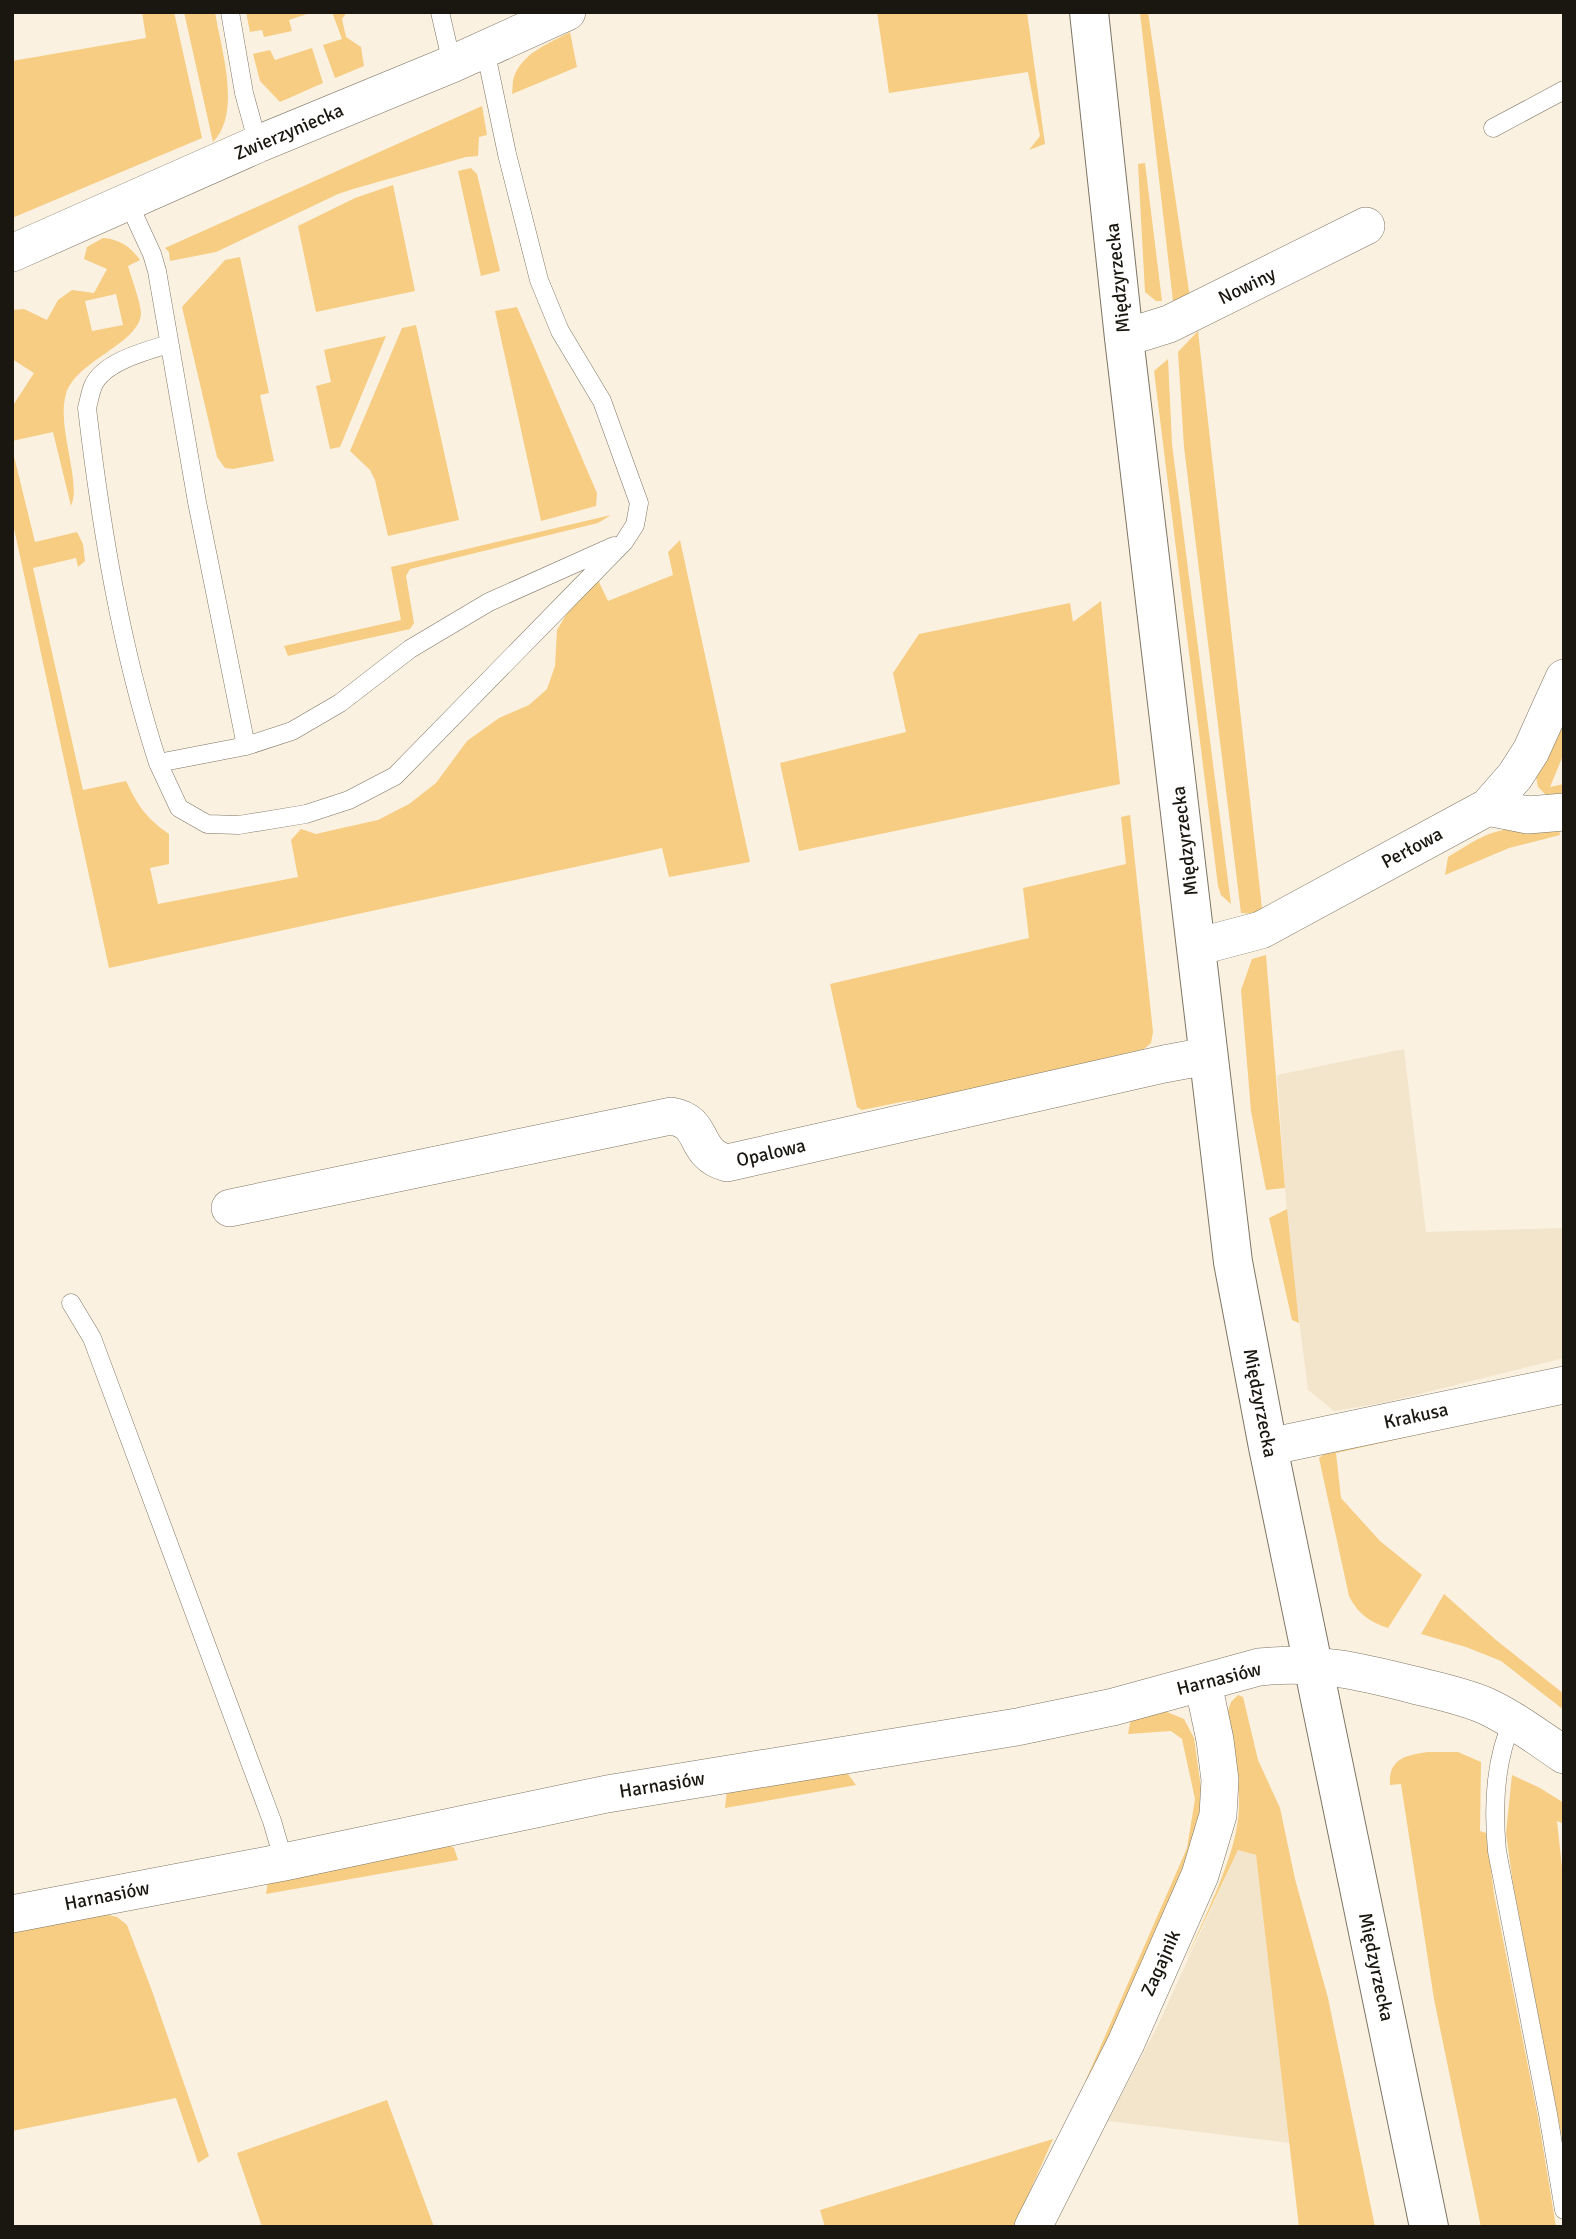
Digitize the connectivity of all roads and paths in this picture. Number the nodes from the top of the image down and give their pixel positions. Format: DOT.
graph roads {
  1 [pos="230,12"];
  2 [pos="440,12"];
  3 [pos="567,12"];
  4 [pos="1089,12"];
  5 [pos="485,49"];
  6 [pos="452,64"];
  7 [pos="1564,90"];
  8 [pos="1493,128"];
  9 [pos="258,144"];
  10 [pos="128,202"];
  11 [pos="1366,226"];
  12 [pos="12,253"];
  13 [pos="1124,338"];
  14 [pos="169,344"];
  15 [pos="624,542"];
  16 [pos="1564,678"];
  17 [pos="246,746"];
  18 [pos="158,764"];
  19 [pos="1488,807"];
  20 [pos="1564,812"];
  21 [pos="1197,947"];
  22 [pos="1208,1056"];
  23 [pos="230,1208"];
  24 [pos="71,1303"];
  25 [pos="1564,1385"];
  26 [pos="1268,1447"];
  27 [pos="1313,1665"];
  28 [pos="1203,1683"];
  29 [pos="1513,1720"];
  30 [pos="1564,1755"];
  31 [pos="284,1862"];
  32 [pos="12,1914"];
  33 [pos="1564,2210"];
  34 [pos="1033,2227"];
  35 [pos="1429,2227"];
  1 -- 9 [label="lane"];
  2 -- 6 [label="lane"];
  3 -- 5 [label="street, Zwierzyniecka"];
  4 -- 13 [label="main road, Międzyrzecka"];
  5 -- 6 [label="street, Zwierzyniecka"];
  5 -- 15 [label="lane"];
  6 -- 9 [label="street, Zwierzyniecka"];
  7 -- 8 [label="lane"];
  9 -- 10 [label="street, Zwierzyniecka"];
  10 -- 12 [label="street, Zwierzyniecka"];
  10 -- 14 [label="lane"];
  11 -- 13 [label="street, Nowiny"];
  13 -- 21 [label="main road, Międzyrzecka"];
  14 -- 17 [label="lane"];
  14 -- 18 [label="lane"];
  15 -- 17 [label="lane"];
  15 -- 18 [label="lane"];
  16 -- 19 [label="street, Perłowa"];
  17 -- 18 [label="lane"];
  19 -- 20 [label="street"];
  19 -- 21 [label="street, Perłowa"];
  21 -- 22 [label="main road, Międzyrzecka"];
  22 -- 23 [label="street, Opalowa"];
  22 -- 26 [label="main road, Międzyrzecka"];
  24 -- 31 [label="lane"];
  25 -- 26 [label="street, Krakusa"];
  26 -- 27 [label="main road, Międzyrzecka"];
  27 -- 28 [label="street, Harnasiów"];
  27 -- 29 [label="street"];
  27 -- 35 [label="main road, Międzyrzecka"];
  28 -- 31 [label="street, Harnasiów"];
  28 -- 34 [label="street, Zagajnik"];
  29 -- 30 [label="street"];
  29 -- 33 [label="lane"];
  31 -- 32 [label="street, Harnasiów"];
}
